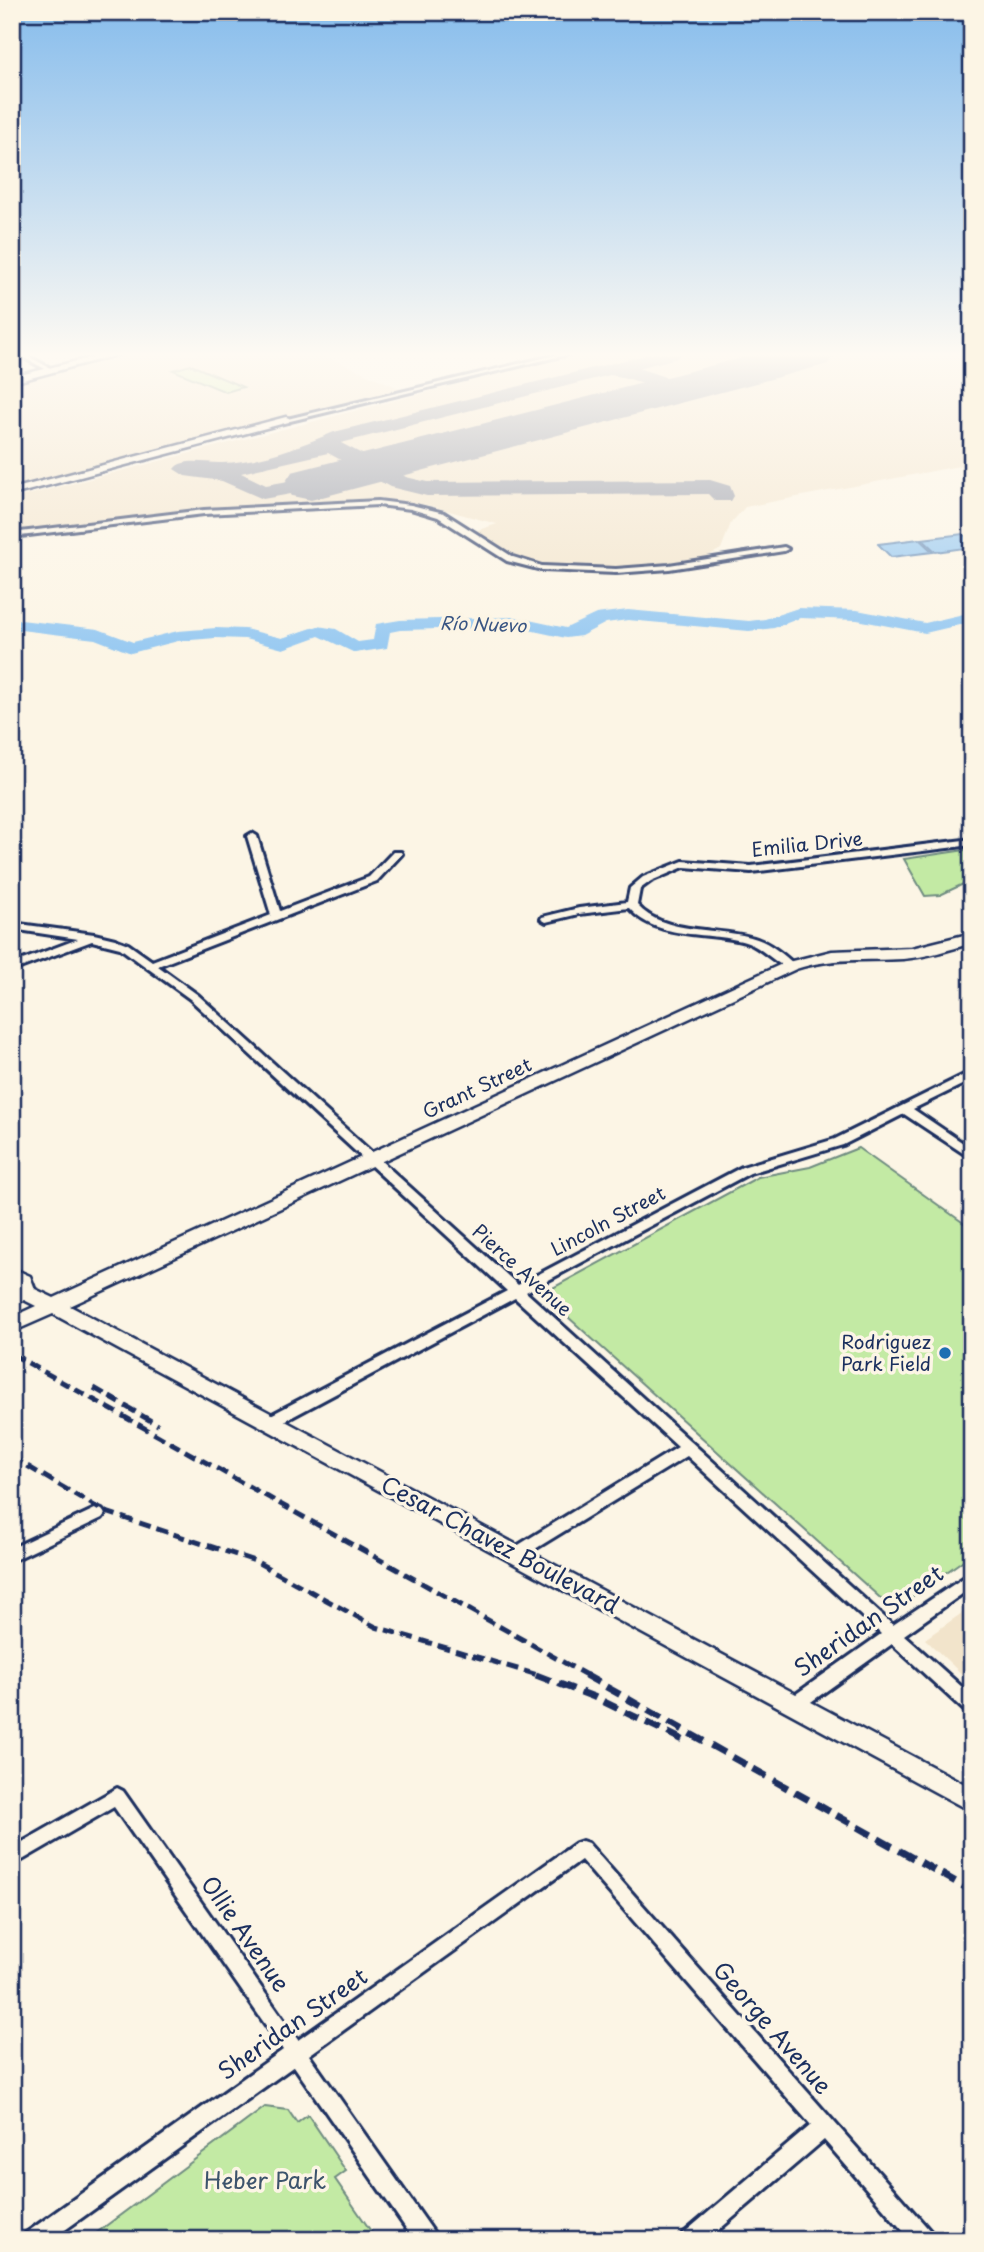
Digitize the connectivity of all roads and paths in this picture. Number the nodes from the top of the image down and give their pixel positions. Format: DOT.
graph roads {
  1 [pos="139,459"];
  2 [pos="12,492"];
  3 [pos="12,535"];
  4 [pos="784,549"];
  5 [pos="252,836"];
  6 [pos="972,842"];
  7 [pos="397,854"];
  8 [pos="632,905"];
  9 [pos="277,917"];
  10 [pos="546,919"];
  11 [pos="12,926"];
  12 [pos="95,936"];
  13 [pos="972,938"];
  14 [pos="151,965"];
  15 [pos="790,966"];
  16 [pos="12,968"];
  17 [pos="972,1075"];
  18 [pos="906,1110"];
  19 [pos="972,1155"];
  20 [pos="372,1160"];
  21 [pos="12,1275"];
  22 [pos="518,1290"];
  23 [pos="19,1295"];
  24 [pos="54,1306"];
  25 [pos="12,1325"];
  26 [pos="272,1421"];
  27 [pos="688,1448"];
  28 [pos="97,1514"];
  29 [pos="517,1553"];
  30 [pos="12,1555"];
  31 [pos="972,1578"];
  32 [pos="893,1634"];
  33 [pos="795,1704"];
  34 [pos="972,1707"];
  35 [pos="117,1797"];
  36 [pos="972,1801"];
  37 [pos="582,1849"];
  38 [pos="12,1858"];
  39 [pos="298,2051"];
  40 [pos="826,2126"];
  41 [pos="33,2240"];
  42 [pos="427,2240"];
  43 [pos="691,2240"];
  44 [pos="925,2240"];
  1 -- 2 [label="street"];
  3 -- 4 [label="street"];
  5 -- 9 [label="street"];
  6 -- 8 [label="street, Emilia Drive"];
  7 -- 9 [label="street"];
  8 -- 10 [label="street"];
  8 -- 15 [label="street"];
  9 -- 14 [label="street"];
  11 -- 12 [label="street, Pierce Avenue"];
  12 -- 14 [label="street, Pierce Avenue"];
  12 -- 16 [label="street"];
  13 -- 15 [label="street, Grant Street"];
  14 -- 20 [label="street, Pierce Avenue"];
  15 -- 20 [label="street, Grant Street"];
  17 -- 18 [label="street, Lincoln Street"];
  18 -- 19 [label="street"];
  18 -- 22 [label="street, Lincoln Street"];
  20 -- 22 [label="street, Pierce Avenue"];
  20 -- 24 [label="street, Grant Street"];
  21 -- 23 [label="street, Cesar Chavez Boulevard"];
  22 -- 26 [label="street, Lincoln Street"];
  22 -- 27 [label="street, Pierce Avenue"];
  23 -- 24 [label="street, Cesar Chavez Boulevard"];
  24 -- 25 [label="street, Grant Street"];
  24 -- 26 [label="street, Cesar Chavez Boulevard"];
  26 -- 29 [label="street, Cesar Chavez Boulevard"];
  27 -- 29 [label="street"];
  27 -- 32 [label="street, Pierce Avenue"];
  28 -- 30 [label="street"];
  29 -- 33 [label="street, Cesar Chavez Boulevard"];
  31 -- 32 [label="street, Sheridan Street"];
  32 -- 33 [label="street, Sheridan Street"];
  32 -- 34 [label="street, Pierce Avenue"];
  33 -- 36 [label="street, Cesar Chavez Boulevard"];
  35 -- 38 [label="street"];
  35 -- 39 [label="street, Ollie Avenue"];
  37 -- 39 [label="street, Sheridan Street"];
  37 -- 40 [label="street, George Avenue"];
  39 -- 41 [label="street, Sheridan Street"];
  39 -- 42 [label="street, Ollie Avenue"];
  40 -- 43 [label="street"];
  40 -- 44 [label="street, George Avenue"];
}
